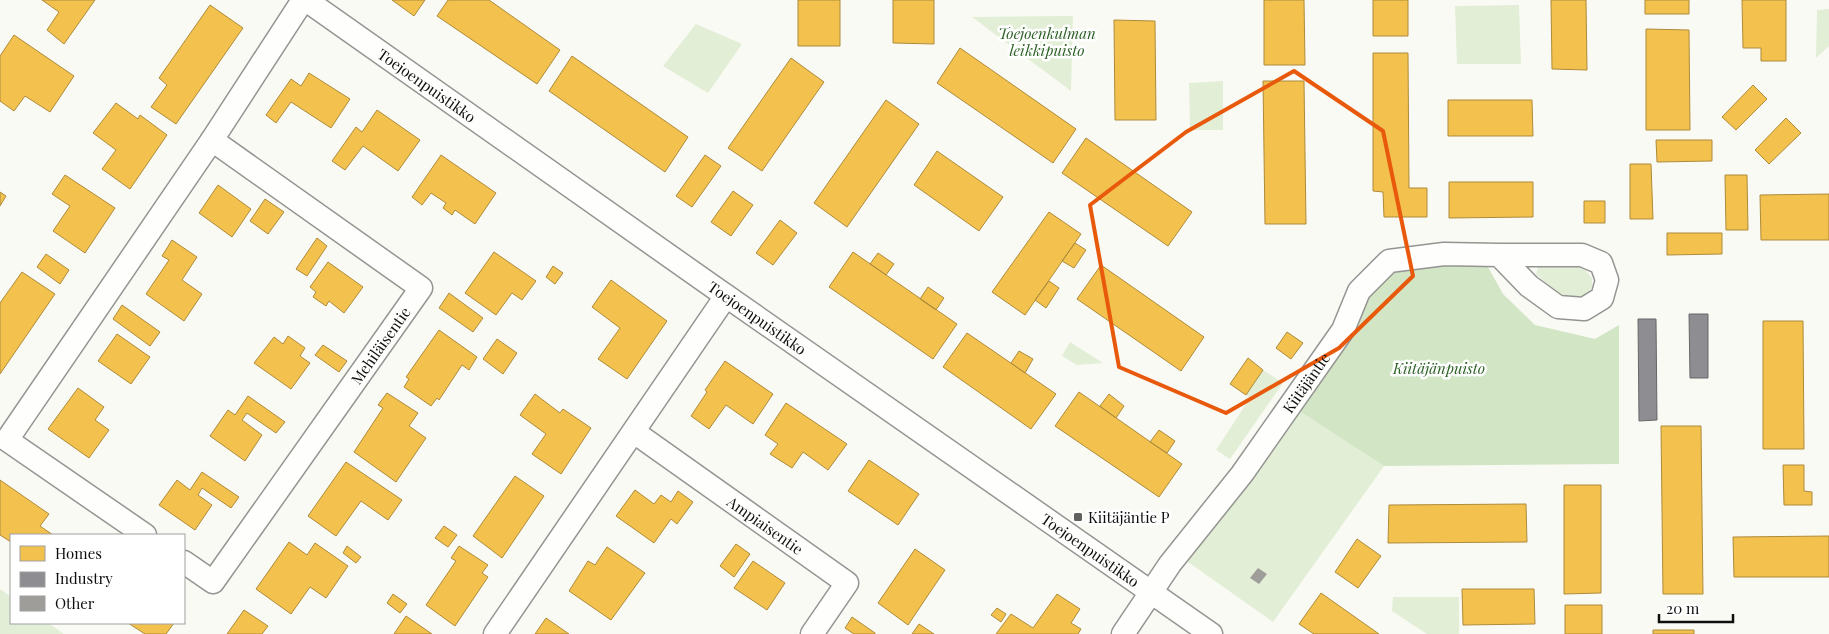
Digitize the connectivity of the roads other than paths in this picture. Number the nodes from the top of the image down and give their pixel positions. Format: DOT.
graph roads {
  1 [pos="304,0"];
  2 [pos="212,140"];
  3 [pos="1500,255"];
  4 [pos="726,296"];
  5 [pos="634,432"];
  6 [pos="144,534"];
  7 [pos="185,563"];
  8 [pos="1152,593"];
  9 [pos="495,634"];
  10 [pos="812,634"];
  11 [pos="1123,634"];
  12 [pos="1212,634"];
  1 -- 2 [label="street"];
  1 -- 4 [label="street, Toejoenpuistikko"];
  2 -- 6 [label="street"];
  2 -- 7 [label="street, Mehiläisentie"];
  3 -- 8 [label="street, Kiitäjäntie"];
  4 -- 5 [label="street"];
  4 -- 8 [label="street, Toejoenpuistikko"];
  5 -- 9 [label="street"];
  5 -- 10 [label="street, Ampiaisentie"];
  8 -- 11 [label="street, Kiitäjäntie"];
  8 -- 12 [label="street, Toejoenpuistikko"];
}
